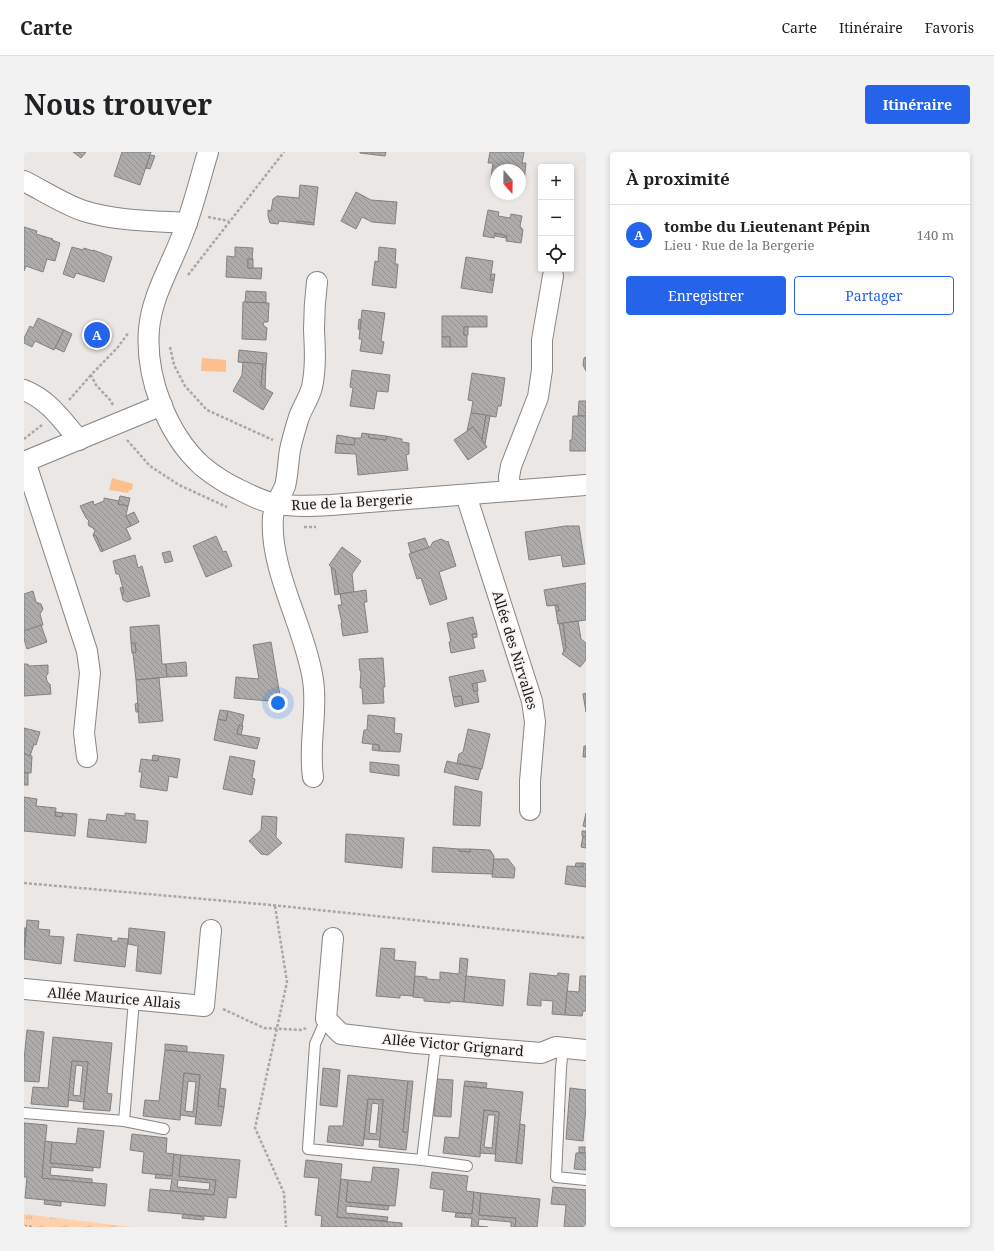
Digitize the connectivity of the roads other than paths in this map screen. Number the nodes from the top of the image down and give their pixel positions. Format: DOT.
graph roads {
  1 [pos="208,152"];
  2 [pos="24,181"];
  3 [pos="187,223"];
  4 [pos="553,276"];
  5 [pos="317,282"];
  6 [pos="24,390"];
  7 [pos="162,405"];
  8 [pos="79,440"];
  9 [pos="24,462"];
  10 [pos="586,485"];
  11 [pos="510,491"];
  12 [pos="466,495"];
  13 [pos="276,504"];
  14 [pos="87,757"];
  15 [pos="313,777"];
  16 [pos="530,810"];
  17 [pos="211,930"];
  18 [pos="333,938"];
  19 [pos="24,990"];
  20 [pos="134,1000"];
  21 [pos="326,1019"];
  22 [pos="436,1044"];
  23 [pos="563,1047"];
  24 [pos="586,1050"];
  25 [pos="24,1113"];
  26 [pos="124,1121"];
  27 [pos="164,1129"];
  28 [pos="422,1160"];
  29 [pos="467,1166"];
  30 [pos="586,1180"];
  1 -- 3 [label="street, Rue de la Bergerie"];
  2 -- 3 [label="street"];
  3 -- 7 [label="street, Rue de la Bergerie"];
  4 -- 11 [label="street"];
  5 -- 13 [label="street"];
  6 -- 8 [label="street"];
  7 -- 8 [label="street"];
  7 -- 13 [label="street, Rue de la Bergerie"];
  8 -- 9 [label="street"];
  9 -- 14 [label="street"];
  10 -- 11 [label="street, Rue de la Bergerie"];
  11 -- 12 [label="street, Rue de la Bergerie"];
  12 -- 13 [label="street, Rue de la Bergerie"];
  12 -- 16 [label="street, Allée des Nirvalles"];
  13 -- 15 [label="street"];
  17 -- 20 [label="street, Allée Maurice Allais"];
  18 -- 21 [label="street"];
  19 -- 20 [label="street, Allée Maurice Allais"];
  20 -- 26 [label="lane"];
  21 -- 22 [label="street, Allée Victor Grignard"];
  21 -- 28 [label="lane"];
  22 -- 23 [label="street, Allée Victor Grignard"];
  22 -- 28 [label="lane"];
  23 -- 24 [label="street, Allée Victor Grignard"];
  23 -- 30 [label="lane"];
  25 -- 26 [label="lane"];
  26 -- 27 [label="lane"];
  28 -- 29 [label="lane"];
}
